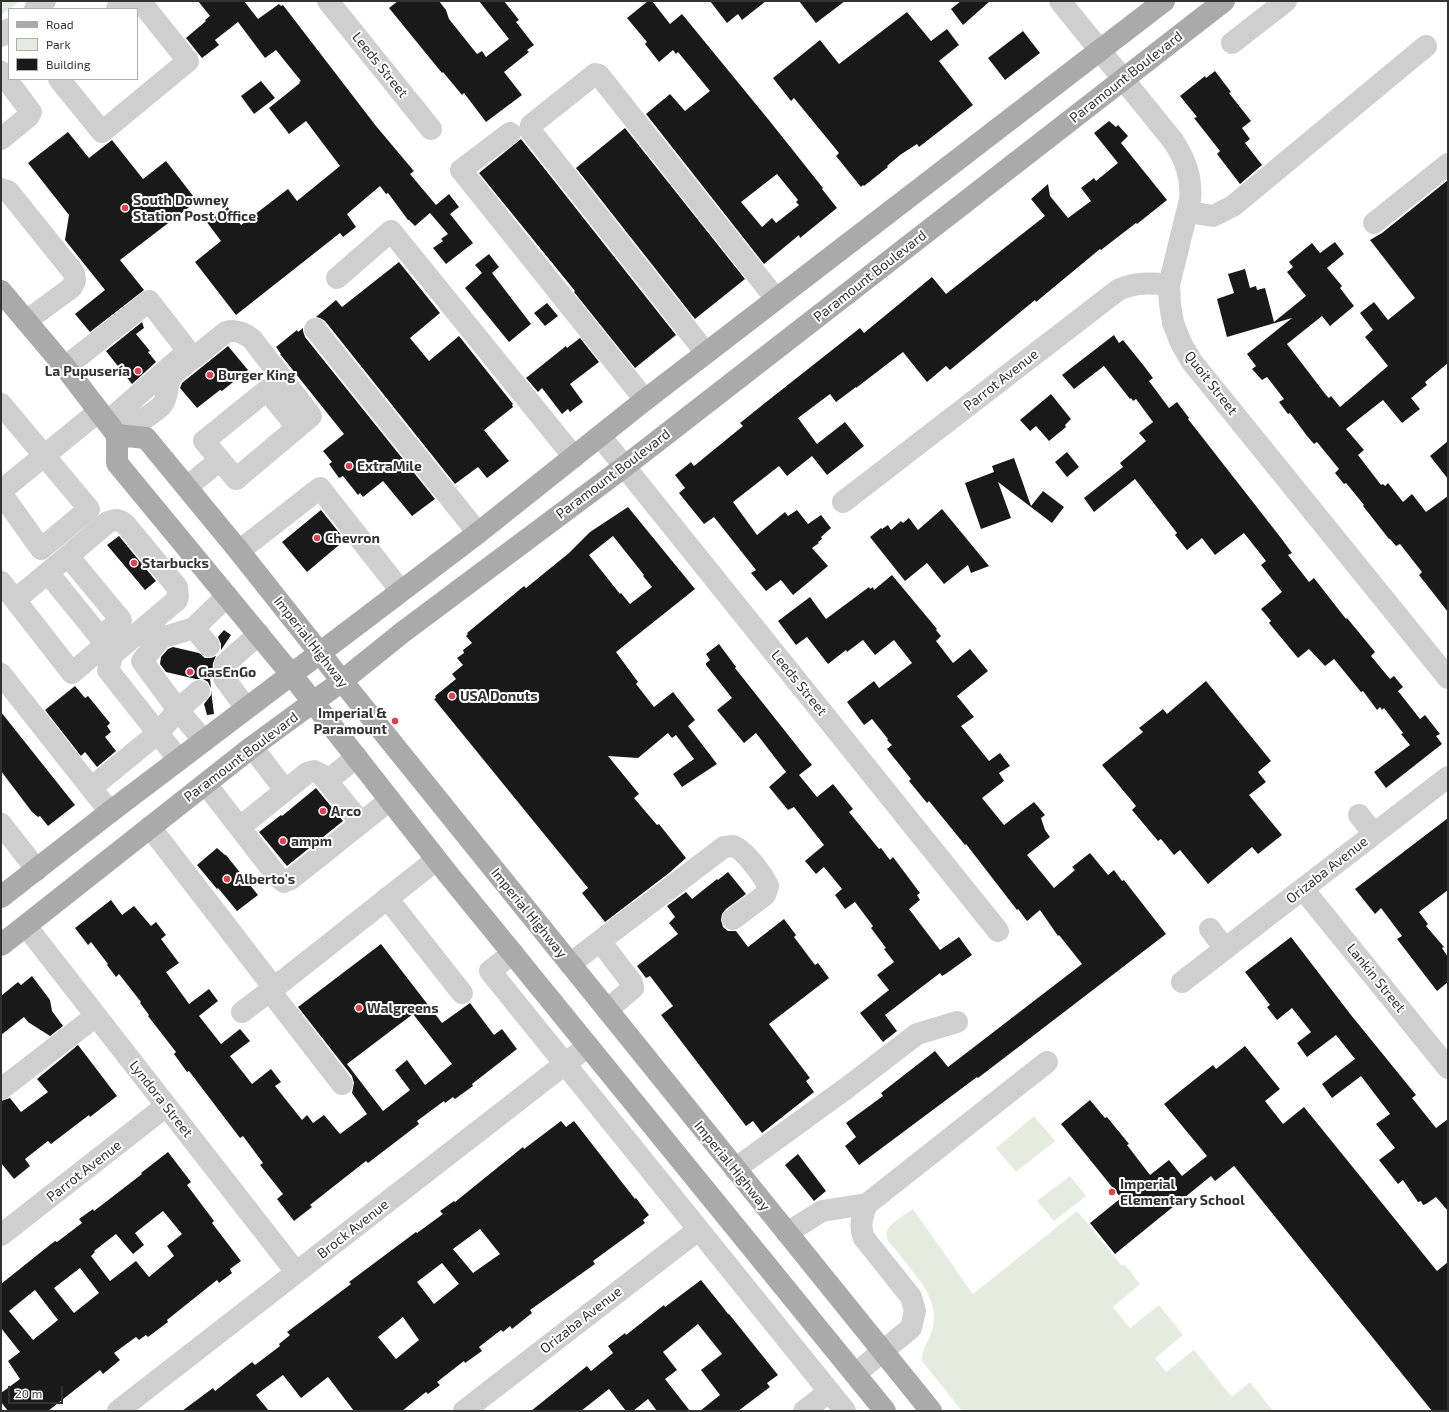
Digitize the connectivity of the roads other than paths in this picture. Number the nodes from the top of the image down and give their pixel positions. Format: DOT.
graph roads {
  1 [pos="45,1"];
  2 [pos="127,1"];
  3 [pos="140,1"];
  4 [pos="328,1"];
  5 [pos="1060,1"];
  6 [pos="1164,1"];
  7 [pos="1224,1"];
  8 [pos="1276,4"];
  9 [pos="36,8"];
  10 [pos="118,8"];
  11 [pos="1232,43"];
  12 [pos="1426,46"];
  13 [pos="1100,50"];
  14 [pos="2,75"];
  15 [pos="60,80"];
  16 [pos="1123,80"];
  17 [pos="431,129"];
  18 [pos="510,133"];
  19 [pos="1,139"];
  20 [pos="1448,164"];
  21 [pos="1,189"];
  22 [pos="1188,212"];
  23 [pos="1374,223"];
  24 [pos="337,278"];
  25 [pos="1169,285"];
  26 [pos="1,290"];
  27 [pos="776,299"];
  28 [pos="26,321"];
  29 [pos="315,329"];
  30 [pos="706,353"];
  31 [pos="65,367"];
  32 [pos="645,400"];
  33 [pos="1,404"];
  34 [pos="108,422"];
  35 [pos="297,427"];
  36 [pos="600,436"];
  37 [pos="45,455"];
  38 [pos="574,457"];
  39 [pos="220,460"];
  40 [pos="624,467"];
  41 [pos="187,487"];
  42 [pos="1,492"];
  43 [pos="843,502"];
  44 [pos="478,533"];
  45 [pos="42,549"];
  46 [pos="239,551"];
  47 [pos="57,565"];
  48 [pos="1,582"];
  49 [pos="401,591"];
  50 [pos="227,596"];
  51 [pos="15,600"];
  52 [pos="194,628"];
  53 [pos="259,634"];
  54 [pos="106,645"];
  55 [pos="320,653"];
  56 [pos="214,670"];
  57 [pos="1,674"];
  58 [pos="291,674"];
  59 [pos="1448,678"];
  60 [pos="342,682"];
  61 [pos="313,702"];
  62 [pos="246,708"];
  63 [pos="178,710"];
  64 [pos="158,733"];
  65 [pos="204,741"];
  66 [pos="252,747"];
  67 [pos="357,757"];
  68 [pos="179,760"];
  69 [pos="1448,777"];
  70 [pos="327,781"];
  71 [pos="206,784"];
  72 [pos="90,788"];
  73 [pos="285,790"];
  74 [pos="390,800"];
  75 [pos="110,812"];
  76 [pos="1359,815"];
  77 [pos="361,823"];
  78 [pos="1,824"];
  79 [pos="150,827"];
  80 [pos="240,827"];
  81 [pos="1374,834"];
  82 [pos="436,860"];
  83 [pos="37,870"];
  84 [pos="1303,888"];
  85 [pos="1,897"];
  86 [pos="388,898"];
  87 [pos="733,919"];
  88 [pos="26,926"];
  89 [pos="1210,930"];
  90 [pos="998,931"];
  91 [pos="600,941"];
  92 [pos="1,945"];
  93 [pos="1226,949"];
  94 [pos="513,953"];
  95 [pos="570,964"];
  96 [pos="1182,982"];
  97 [pos="272,990"];
  98 [pos="462,992"];
  99 [pos="607,1010"];
  100 [pos="242,1012"];
  101 [pos="96,1016"];
  102 [pos="957,1022"];
  103 [pos="588,1046"];
  104 [pos="1047,1062"];
  105 [pos="565,1064"];
  106 [pos="1448,1068"];
  107 [pos="342,1084"];
  108 [pos="1,1089"];
  109 [pos="166,1106"];
  110 [pos="735,1168"];
  111 [pos="867,1204"];
  112 [pos="698,1230"];
  113 [pos="787,1234"];
  114 [pos="1,1235"];
  115 [pos="296,1272"];
  116 [pos="882,1352"];
  117 [pos="855,1374"];
  118 [pos="829,1392"];
  119 [pos="118,1411"];
  120 [pos="464,1411"];
  121 [pos="804,1411"];
  122 [pos="845,1411"];
  123 [pos="884,1411"];
  124 [pos="931,1411"];
  1 -- 9 [label="street"];
  2 -- 10 [label="street"];
  3 -- 15 [label="street"];
  4 -- 17 [label="street, Leeds Street"];
  5 -- 13 [label="street, Quoit Street"];
  6 -- 13 [label="main road"];
  7 -- 16 [label="main road, Paramount Boulevard"];
  8 -- 11 [label="street"];
  12 -- 22 [label="street"];
  13 -- 16 [label="street, Quoit Street"];
  13 -- 27 [label="main road"];
  14 -- 19 [label="street"];
  16 -- 22 [label="street, Quoit Street"];
  16 -- 40 [label="main road, Paramount Boulevard"];
  18 -- 32 [label="street"];
  20 -- 23 [label="street"];
  21 -- 28 [label="street"];
  22 -- 25 [label="street, Quoit Street"];
  24 -- 38 [label="street"];
  25 -- 43 [label="street, Parrot Avenue"];
  25 -- 59 [label="street, Quoit Street"];
  26 -- 28 [label="main road"];
  27 -- 30 [label="main road"];
  27 -- 30 [label="street"];
  28 -- 31 [label="main road"];
  29 -- 44 [label="street"];
  30 -- 32 [label="main road"];
  31 -- 34 [label="main road"];
  31 -- 34 [label="street"];
  32 -- 36 [label="main road"];
  33 -- 37 [label="street"];
  34 -- 35 [label="street"];
  34 -- 37 [label="street"];
  34 -- 41 [label="main road, Imperial Highway"];
  34 -- 50 [label="main road"];
  35 -- 39 [label="street"];
  35 -- 39 [label="street"];
  36 -- 38 [label="main road"];
  36 -- 40 [label="street, Leeds Street"];
  37 -- 42 [label="street"];
  37 -- 45 [label="street"];
  38 -- 44 [label="main road"];
  39 -- 41 [label="street"];
  40 -- 60 [label="main road, Paramount Boulevard"];
  40 -- 90 [label="street, Leeds Street"];
  41 -- 46 [label="main road, Imperial Highway"];
  42 -- 45 [label="street"];
  44 -- 49 [label="main road"];
  45 -- 47 [label="street"];
  46 -- 49 [label="street"];
  46 -- 55 [label="main road, Imperial Highway"];
  47 -- 51 [label="street"];
  47 -- 54 [label="street"];
  47 -- 54 [label="street"];
  48 -- 51 [label="street"];
  49 -- 55 [label="main road"];
  50 -- 52 [label="street"];
  50 -- 53 [label="main road"];
  51 -- 54 [label="street"];
  52 -- 56 [label="street"];
  52 -- 63 [label="street"];
  53 -- 56 [label="street"];
  53 -- 58 [label="main road"];
  54 -- 64 [label="street"];
  55 -- 58 [label="main road"];
  55 -- 60 [label="main road, Imperial Highway"];
  56 -- 62 [label="street"];
  56 -- 63 [label="street"];
  57 -- 72 [label="street"];
  58 -- 61 [label="main road"];
  58 -- 62 [label="main road"];
  60 -- 61 [label="main road, Paramount Boulevard"];
  60 -- 95 [label="main road, Imperial Highway"];
  61 -- 66 [label="main road, Paramount Boulevard"];
  61 -- 67 [label="main road"];
  62 -- 65 [label="main road"];
  63 -- 64 [label="street"];
  63 -- 65 [label="street"];
  64 -- 68 [label="street"];
  64 -- 72 [label="street"];
  65 -- 68 [label="main road"];
  66 -- 71 [label="main road, Paramount Boulevard"];
  66 -- 73 [label="street"];
  67 -- 70 [label="street"];
  67 -- 74 [label="main road"];
  68 -- 75 [label="main road"];
  69 -- 81 [label="street, Orizaba Avenue"];
  70 -- 73 [label="street"];
  70 -- 77 [label="street"];
  71 -- 79 [label="main road, Paramount Boulevard"];
  71 -- 80 [label="street"];
  72 -- 75 [label="street"];
  73 -- 80 [label="street"];
  74 -- 77 [label="street"];
  74 -- 82 [label="main road"];
  75 -- 83 [label="main road"];
  76 -- 81 [label="street"];
  77 -- 80 [label="street"];
  78 -- 83 [label="street"];
  79 -- 88 [label="main road, Paramount Boulevard"];
  79 -- 97 [label="street"];
  81 -- 84 [label="street, Orizaba Avenue"];
  82 -- 86 [label="street"];
  82 -- 94 [label="main road"];
  83 -- 85 [label="main road"];
  84 -- 93 [label="street, Orizaba Avenue"];
  84 -- 106 [label="street, Lankin Street"];
  86 -- 97 [label="street"];
  86 -- 98 [label="street"];
  87 -- 91 [label="street"];
  88 -- 92 [label="main road, Paramount Boulevard"];
  88 -- 101 [label="street, Lyndora Street"];
  89 -- 93 [label="street"];
  91 -- 95 [label="street"];
  91 -- 99 [label="street"];
  93 -- 96 [label="street, Orizaba Avenue"];
  94 -- 103 [label="main road"];
  94 -- 105 [label="street"];
  95 -- 99 [label="main road, Imperial Highway"];
  97 -- 100 [label="street"];
  97 -- 107 [label="street"];
  99 -- 110 [label="main road, Imperial Highway"];
  101 -- 108 [label="street"];
  101 -- 109 [label="street, Lyndora Street"];
  102 -- 110 [label="street"];
  103 -- 105 [label="street, Brock Avenue"];
  103 -- 117 [label="main road"];
  104 -- 111 [label="street"];
  105 -- 112 [label="street"];
  105 -- 115 [label="street, Brock Avenue"];
  109 -- 114 [label="street, Parrot Avenue"];
  109 -- 115 [label="street, Lyndora Street"];
  110 -- 113 [label="main road, Imperial Highway"];
  111 -- 113 [label="street"];
  111 -- 116 [label="street"];
  112 -- 118 [label="street"];
  112 -- 120 [label="street, Orizaba Avenue"];
  113 -- 116 [label="main road, Imperial Highway"];
  115 -- 119 [label="street, Brock Avenue"];
  116 -- 117 [label="street"];
  116 -- 124 [label="main road, Imperial Highway"];
  117 -- 123 [label="main road"];
  118 -- 121 [label="street"];
  118 -- 122 [label="street"];
}
